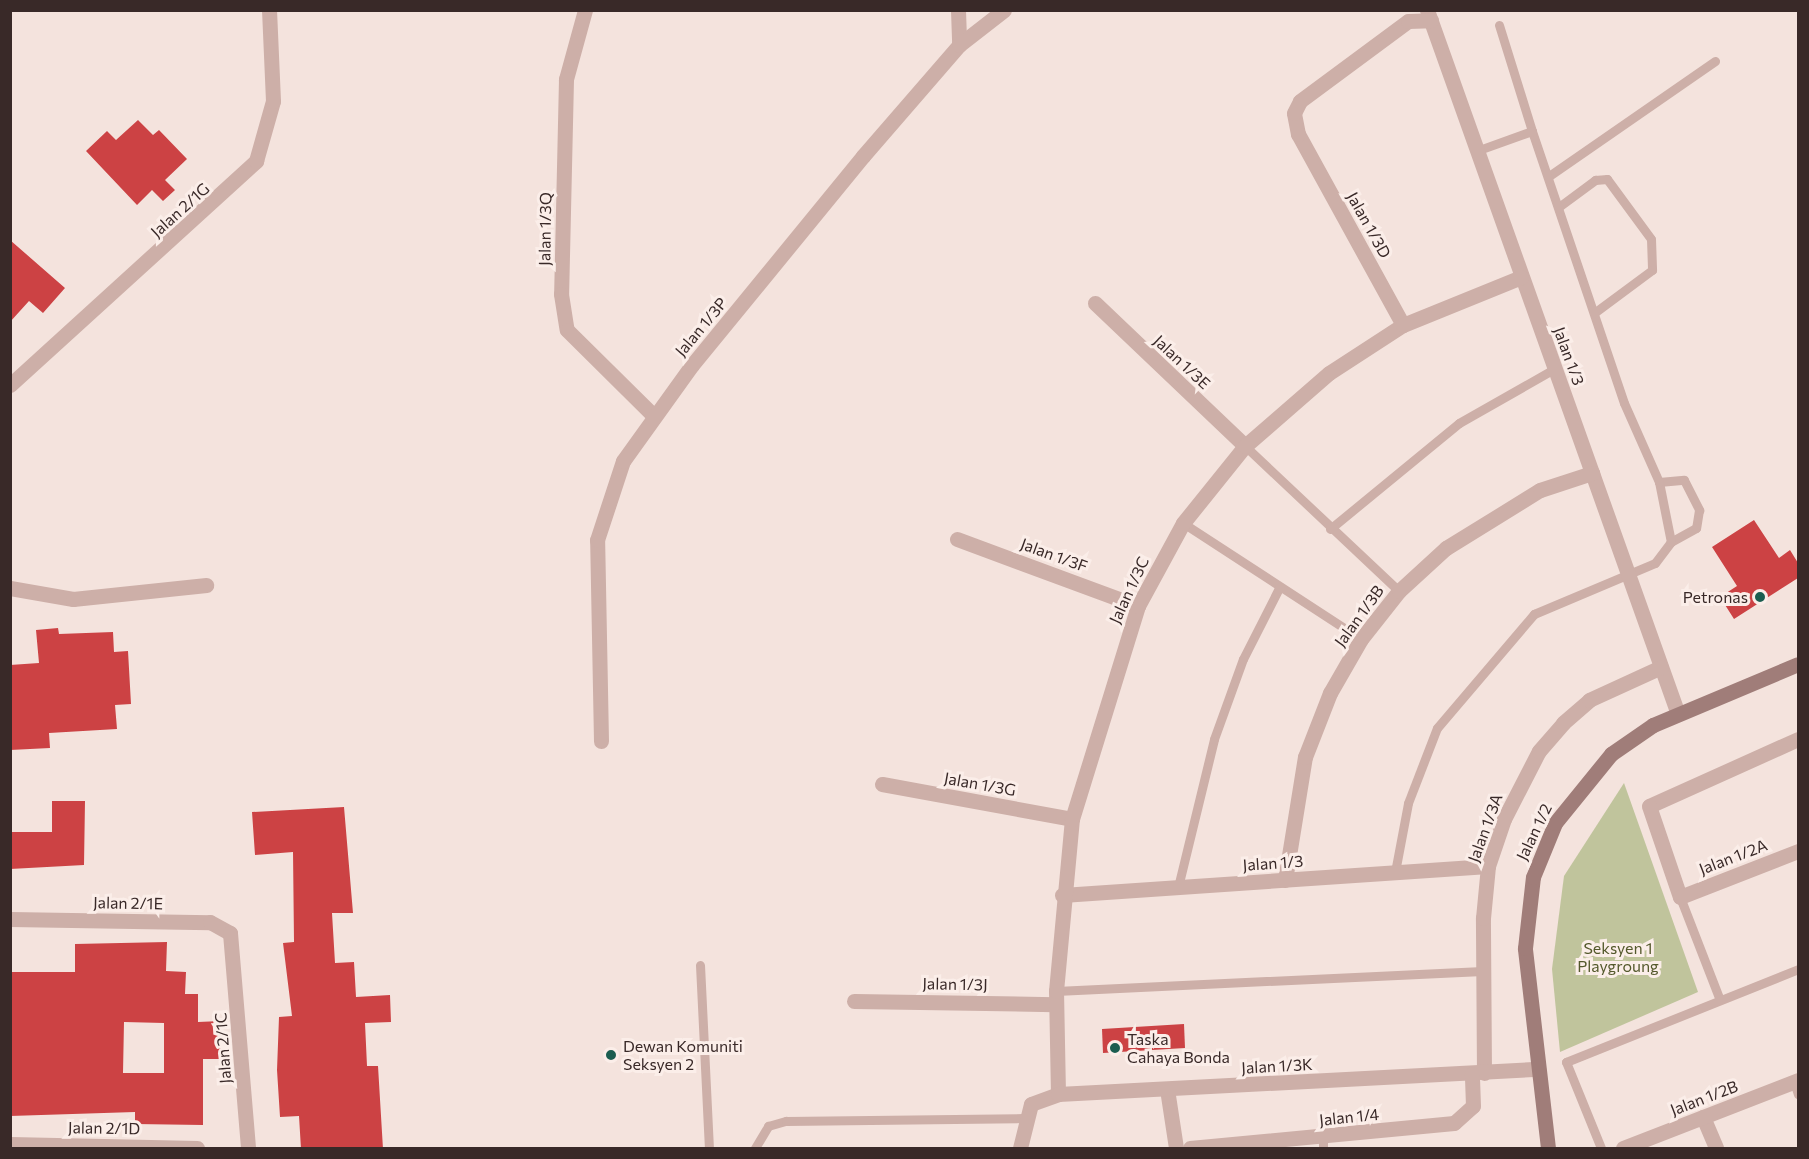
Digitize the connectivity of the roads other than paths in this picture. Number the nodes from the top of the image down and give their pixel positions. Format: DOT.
graph roads {
  1 [pos="269,10"];
  2 [pos="585,10"];
  3 [pos="958,10"];
  4 [pos="1004,10"];
  5 [pos="1429,15"];
  6 [pos="1499,25"];
  7 [pos="959,45"];
  8 [pos="1715,62"];
  9 [pos="1532,131"];
  10 [pos="1479,150"];
  11 [pos="1549,177"];
  12 [pos="1560,206"];
  13 [pos="1521,277"];
  14 [pos="1095,303"];
  15 [pos="1594,313"];
  16 [pos="1403,325"];
  17 [pos="1554,369"];
  18 [pos="11,382"];
  19 [pos="653,416"];
  20 [pos="1245,446"];
  21 [pos="1592,473"];
  22 [pos="1659,482"];
  23 [pos="1182,523"];
  24 [pos="1330,530"];
  25 [pos="957,539"];
  26 [pos="1671,542"];
  27 [pos="1629,574"];
  28 [pos="206,585"];
  29 [pos="10,588"];
  30 [pos="1280,588"];
  31 [pos="1399,591"];
  32 [pos="1138,606"];
  33 [pos="1361,639"];
  34 [pos="1798,664"];
  35 [pos="1661,666"];
  36 [pos="1678,714"];
  37 [pos="1798,740"];
  38 [pos="602,741"];
  39 [pos="882,784"];
  40 [pos="1072,819"];
  41 [pos="1798,851"];
  42 [pos="1488,866"];
  43 [pos="1395,873"];
  44 [pos="1285,880"];
  45 [pos="1178,887"];
  46 [pos="1062,895"];
  47 [pos="1680,897"];
  48 [pos="10,919"];
  49 [pos="234,945"];
  50 [pos="700,965"];
  51 [pos="1798,969"];
  52 [pos="1483,971"];
  53 [pos="1055,997"];
  54 [pos="1720,1000"];
  55 [pos="854,1001"];
  56 [pos="1538,1069"];
  57 [pos="1478,1074"];
  58 [pos="1797,1086"];
  59 [pos="1167,1089"];
  60 [pos="1058,1094"];
  61 [pos="1704,1117"];
  62 [pos="1023,1118"];
  63 [pos="10,1144"];
  64 [pos="1323,1144"];
  65 [pos="197,1149"];
  66 [pos="248,1149"];
  67 [pos="709,1149"];
  68 [pos="755,1149"];
  69 [pos="1020,1149"];
  70 [pos="1176,1149"];
  71 [pos="1190,1149"];
  72 [pos="1548,1149"];
  73 [pos="1601,1149"];
  74 [pos="1623,1149"];
  75 [pos="1716,1149"];
  1 -- 18 [label="street, Jalan 2/1G"];
  2 -- 19 [label="street, Jalan 1/3Q"];
  3 -- 7 [label="street"];
  4 -- 7 [label="street, Jalan 1/3P"];
  5 -- 10 [label="street, Jalan 1/3"];
  5 -- 16 [label="street, Jalan 1/3D"];
  6 -- 9 [label="lane"];
  7 -- 19 [label="street, Jalan 1/3P"];
  8 -- 11 [label="lane"];
  9 -- 10 [label="lane"];
  9 -- 11 [label="lane"];
  10 -- 13 [label="street, Jalan 1/3"];
  11 -- 12 [label="lane"];
  12 -- 15 [label="lane"];
  12 -- 15 [label="lane"];
  13 -- 16 [label="street, Jalan 1/3C"];
  13 -- 17 [label="street, Jalan 1/3"];
  14 -- 20 [label="street, Jalan 1/3E"];
  15 -- 22 [label="lane"];
  16 -- 20 [label="street, Jalan 1/3C"];
  17 -- 21 [label="street, Jalan 1/3"];
  17 -- 24 [label="lane"];
  19 -- 38 [label="street, Jalan 1/3P"];
  20 -- 23 [label="street, Jalan 1/3C"];
  20 -- 24 [label="lane"];
  21 -- 27 [label="street, Jalan 1/3"];
  21 -- 31 [label="street, Jalan 1/3B"];
  22 -- 26 [label="lane"];
  22 -- 26 [label="lane"];
  23 -- 30 [label="lane"];
  23 -- 32 [label="street, Jalan 1/3C"];
  24 -- 31 [label="lane"];
  25 -- 32 [label="street, Jalan 1/3F"];
  26 -- 27 [label="lane"];
  27 -- 35 [label="street, Jalan 1/3"];
  27 -- 43 [label="lane"];
  28 -- 29 [label="street"];
  30 -- 33 [label="lane"];
  30 -- 45 [label="lane"];
  31 -- 33 [label="street, Jalan 1/3B"];
  32 -- 40 [label="street, Jalan 1/3C"];
  33 -- 44 [label="street, Jalan 1/3B"];
  34 -- 36 [label="street, Jalan 1/2"];
  35 -- 36 [label="street, Jalan 1/3"];
  35 -- 42 [label="street, Jalan 1/3A"];
  36 -- 56 [label="street, Jalan 1/2"];
  37 -- 47 [label="street"];
  39 -- 40 [label="street, Jalan 1/3G"];
  40 -- 46 [label="street, Jalan 1/3C"];
  41 -- 47 [label="street, Jalan 1/2A"];
  42 -- 43 [label="street, Jalan 1/3"];
  42 -- 52 [label="street, Jalan 1/3A"];
  43 -- 44 [label="street, Jalan 1/3"];
  44 -- 45 [label="street, Jalan 1/3"];
  45 -- 46 [label="street, Jalan 1/3"];
  46 -- 53 [label="street, Jalan 1/3C"];
  47 -- 54 [label="lane"];
  48 -- 49 [label="street, Jalan 2/1E"];
  49 -- 66 [label="street, Jalan 2/1C"];
  50 -- 67 [label="lane"];
  51 -- 54 [label="lane"];
  52 -- 53 [label="lane"];
  52 -- 57 [label="street, Jalan 1/3A"];
  53 -- 55 [label="street, Jalan 1/3J"];
  53 -- 60 [label="street, Jalan 1/3C"];
  54 -- 73 [label="lane"];
  56 -- 57 [label="street, Jalan 1/3K"];
  56 -- 72 [label="street, Jalan 1/2"];
  57 -- 59 [label="street, Jalan 1/3K"];
  57 -- 64 [label="street, Jalan 1/4"];
  58 -- 61 [label="street, Jalan 1/2B"];
  59 -- 60 [label="street, Jalan 1/3K"];
  59 -- 70 [label="street"];
  60 -- 62 [label="street, Jalan 1/3K"];
  61 -- 74 [label="street, Jalan 1/2B"];
  61 -- 75 [label="street"];
  62 -- 68 [label="lane"];
  62 -- 69 [label="street"];
  63 -- 65 [label="street, Jalan 2/1D"];
  64 -- 71 [label="street, Jalan 1/4"];
}
